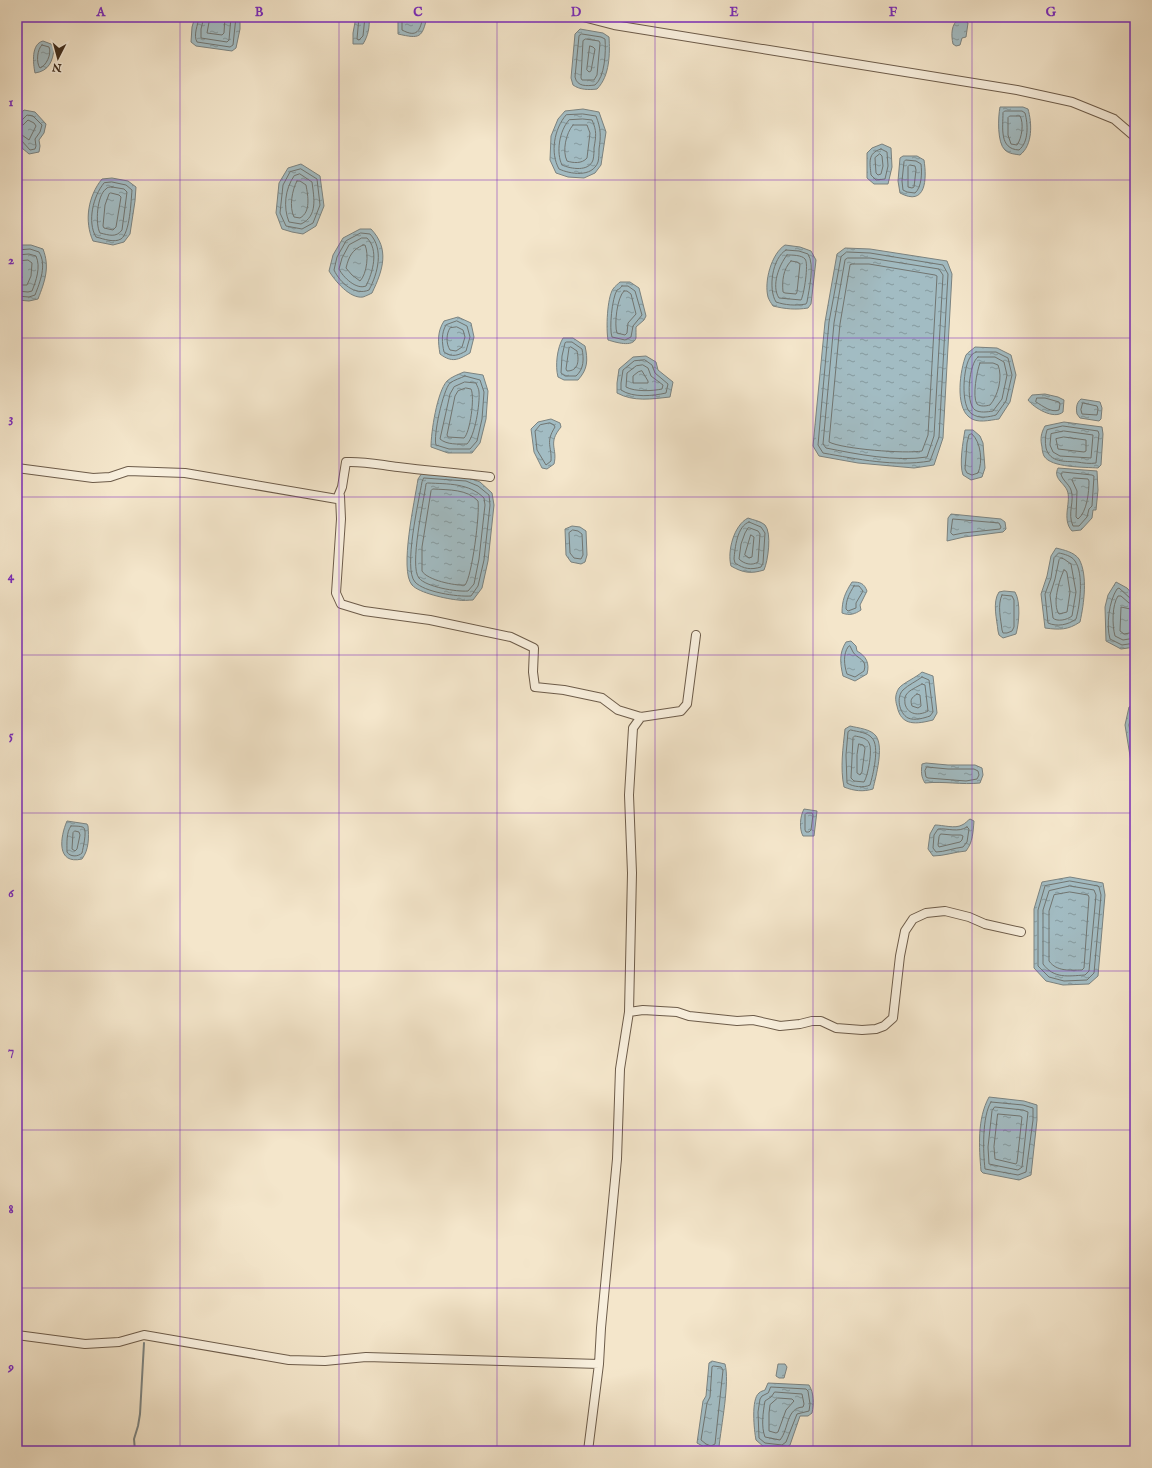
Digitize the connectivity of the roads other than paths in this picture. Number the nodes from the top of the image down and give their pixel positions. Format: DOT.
graph roads {
  1 [pos="583,17"];
  2 [pos="1135,137"];
  3 [pos="17,468"];
  4 [pos="490,478"];
  5 [pos="340,496"];
  6 [pos="696,635"];
  7 [pos="641,717"];
  8 [pos="1021,932"];
  9 [pos="629,1012"];
  10 [pos="17,1335"];
  11 [pos="599,1364"];
  12 [pos="588,1451"];
  1 -- 2 [label="street"];
  3 -- 5 [label="street"];
  4 -- 5 [label="street"];
  5 -- 7 [label="street"];
  6 -- 7 [label="street"];
  7 -- 9 [label="street"];
  8 -- 9 [label="street"];
  9 -- 11 [label="street"];
  10 -- 11 [label="street"];
  11 -- 12 [label="street"];
}
